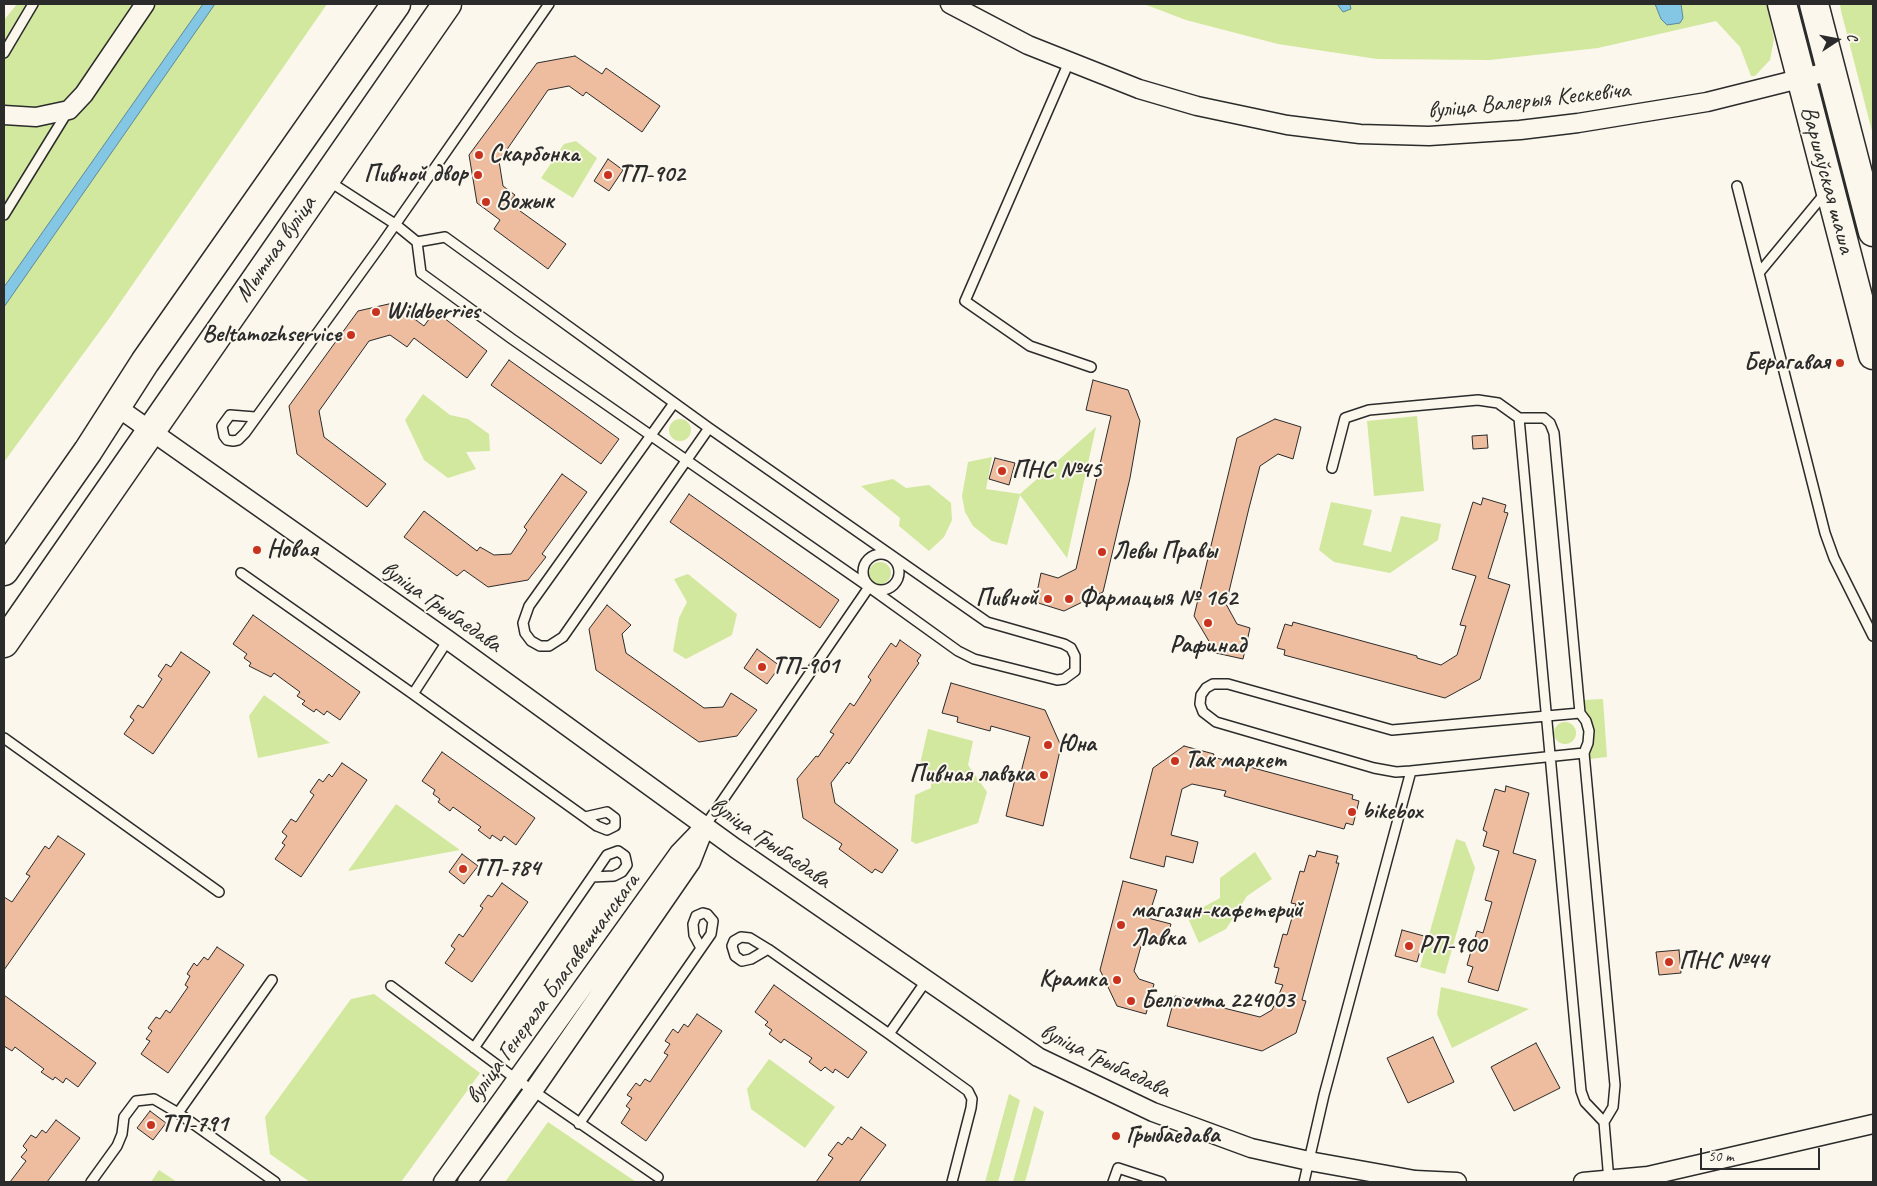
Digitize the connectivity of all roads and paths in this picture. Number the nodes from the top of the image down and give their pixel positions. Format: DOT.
graph roads {
  1 [pos="34,4"];
  2 [pos="145,4"];
  3 [pos="396,4"];
  4 [pos="447,4"];
  5 [pos="549,4"];
  6 [pos="950,4"];
  7 [pos="1782,4"];
  8 [pos="1814,4"];
  9 [pos="4,53"];
  10 [pos="1069,62"];
  11 [pos="1831,71"];
  12 [pos="1801,78"];
  13 [pos="69,110"];
  14 [pos="4,115"];
  15 [pos="326,179"];
  16 [pos="1737,186"];
  17 [pos="1829,188"];
  18 [pos="4,215"];
  19 [pos="395,224"];
  20 [pos="1873,232"];
  21 [pos="417,242"];
  22 [pos="1759,273"];
  23 [pos="1873,355"];
  24 [pos="1091,367"];
  25 [pos="674,403"];
  26 [pos="117,408"];
  27 [pos="255,417"];
  28 [pos="1519,418"];
  29 [pos="709,428"];
  30 [pos="150,431"];
  31 [pos="651,437"];
  32 [pos="686,462"];
  33 [pos="1332,468"];
  34 [pos="892,557"];
  35 [pos="4,572"];
  36 [pos="241,573"];
  37 [pos="869,587"];
  38 [pos="1873,636"];
  39 [pos="448,640"];
  40 [pos="4,643"];
  41 [pos="413,694"];
  42 [pos="1580,713"];
  43 [pos="1546,716"];
  44 [pos="4,738"];
  45 [pos="1584,753"];
  46 [pos="1550,756"];
  47 [pos="1411,771"];
  48 [pos="585,817"];
  49 [pos="705,826"];
  50 [pos="592,877"];
  51 [pos="219,892"];
  52 [pos="701,948"];
  53 [pos="768,949"];
  54 [pos="272,980"];
  55 [pos="926,981"];
  56 [pos="391,986"];
  57 [pos="889,1034"];
  58 [pos="474,1048"];
  59 [pos="516,1079"];
  60 [pos="533,1091"];
  61 [pos="178,1113"];
  62 [pos="1604,1122"];
  63 [pos="579,1124"];
  64 [pos="1873,1124"];
  65 [pos="1309,1161"];
  66 [pos="658,1177"];
  67 [pos="269,1180"];
  68 [pos="91,1182"];
  69 [pos="443,1182"];
  70 [pos="467,1182"];
  71 [pos="952,1182"];
  72 [pos="1113,1182"];
  73 [pos="1161,1182"];
  74 [pos="1304,1182"];
  75 [pos="1458,1182"];
  76 [pos="1583,1182"];
  77 [pos="1609,1182"];
  1 -- 9 [label="lane"];
  2 -- 13 [label="street"];
  3 -- 26 [label="highway, Мытная вуліца"];
  4 -- 15 [label="highway, Мытная вуліца"];
  5 -- 19 [label="lane"];
  6 -- 10 [label="street, вуліца Валерыя Кескевіча"];
  7 -- 12 [label="highway, Варшаўская шаша"];
  8 -- 11 [label="highway, Варшаўская шаша"];
  10 -- 12 [label="street, вуліца Валерыя Кескевіча"];
  10 -- 24 [label="lane"];
  11 -- 12 [label="street, вуліца Валерыя Кескевіча"];
  11 -- 20 [label="highway, Варшаўская шаша"];
  12 -- 17 [label="highway, Варшаўская шаша"];
  13 -- 14 [label="street"];
  13 -- 18 [label="lane"];
  15 -- 19 [label="lane"];
  15 -- 30 [label="highway, Мытная вуліца"];
  16 -- 22 [label="lane"];
  17 -- 22 [label="lane"];
  17 -- 23 [label="highway, Варшаўская шаша"];
  19 -- 21 [label="lane"];
  19 -- 27 [label="lane"];
  21 -- 25 [label="lane"];
  21 -- 31 [label="lane"];
  22 -- 38 [label="lane"];
  25 -- 29 [label="lane"];
  25 -- 31 [label="lane"];
  26 -- 30 [label="street, вуліца Грыбаедава"];
  26 -- 35 [label="highway, Мытная вуліца"];
  28 -- 33 [label="lane"];
  28 -- 42 [label="lane"];
  28 -- 43 [label="lane"];
  29 -- 32 [label="lane"];
  29 -- 34 [label="lane"];
  30 -- 39 [label="street, вуліца Грыбаедава"];
  30 -- 40 [label="highway, Мытная вуліца"];
  31 -- 32 [label="lane"];
  31 -- 32 [label="lane"];
  32 -- 37 [label="lane"];
  34 -- 37 [label="lane"];
  34 -- 37 [label="lane"];
  34 -- 37 [label="lane"];
  36 -- 41 [label="lane"];
  37 -- 49 [label="lane"];
  39 -- 41 [label="lane"];
  39 -- 49 [label="street, вуліца Грыбаедава"];
  41 -- 48 [label="lane"];
  42 -- 43 [label="lane"];
  42 -- 45 [label="lane"];
  43 -- 46 [label="lane"];
  43 -- 47 [label="lane"];
  44 -- 51 [label="lane"];
  45 -- 46 [label="lane"];
  45 -- 62 [label="lane"];
  46 -- 47 [label="lane"];
  46 -- 62 [label="lane"];
  47 -- 65 [label="lane"];
  49 -- 55 [label="street, вуліца Грыбаедава"];
  49 -- 59 [label="street, вуліца Генерала Благавешчанскага"];
  49 -- 60 [label="street"];
  50 -- 58 [label="lane"];
  52 -- 63 [label="lane"];
  53 -- 57 [label="lane"];
  54 -- 61 [label="lane"];
  55 -- 57 [label="lane"];
  55 -- 65 [label="street, вуліца Грыбаедава"];
  56 -- 58 [label="lane"];
  57 -- 71 [label="lane"];
  58 -- 59 [label="lane"];
  59 -- 60 [label="lane"];
  59 -- 69 [label="street, вуліца Генерала Благавешчанскага"];
  60 -- 63 [label="lane"];
  60 -- 70 [label="street"];
  61 -- 67 [label="lane"];
  61 -- 68 [label="lane"];
  62 -- 77 [label="lane"];
  63 -- 66 [label="lane"];
  64 -- 77 [label="street"];
  65 -- 74 [label="lane"];
  65 -- 75 [label="street, вуліца Грыбаедава"];
  72 -- 73 [label="lane"];
  76 -- 77 [label="street"];
}
